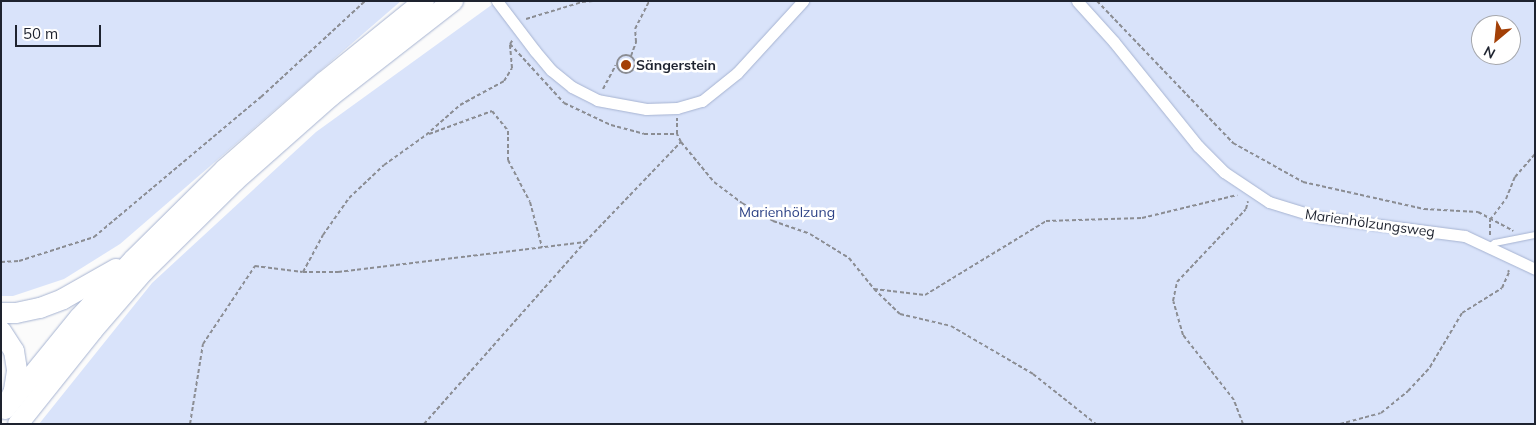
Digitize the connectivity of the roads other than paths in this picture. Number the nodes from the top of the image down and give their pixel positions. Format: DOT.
graph roads {
  1 [pos="424,1"];
  2 [pos="453,1"];
  3 [pos="804,1"];
  4 [pos="1077,1"];
  5 [pos="500,4"];
  6 [pos="1535,235"];
  7 [pos="1489,247"];
  8 [pos="133,260"];
  9 [pos="1535,269"];
  10 [pos="1,313"];
  11 [pos="1,331"];
  12 [pos="8,416"];
  1 -- 8 [label="highway"];
  2 -- 12 [label="highway"];
  3 -- 5 [label="street"];
  4 -- 7 [label="street, Marienhölzungsweg"];
  6 -- 7 [label="lane"];
  7 -- 9 [label="street, Marienhölzungsweg"];
  8 -- 10 [label="highway"];
  8 -- 12 [label="highway"];
  11 -- 12 [label="highway"];
}
